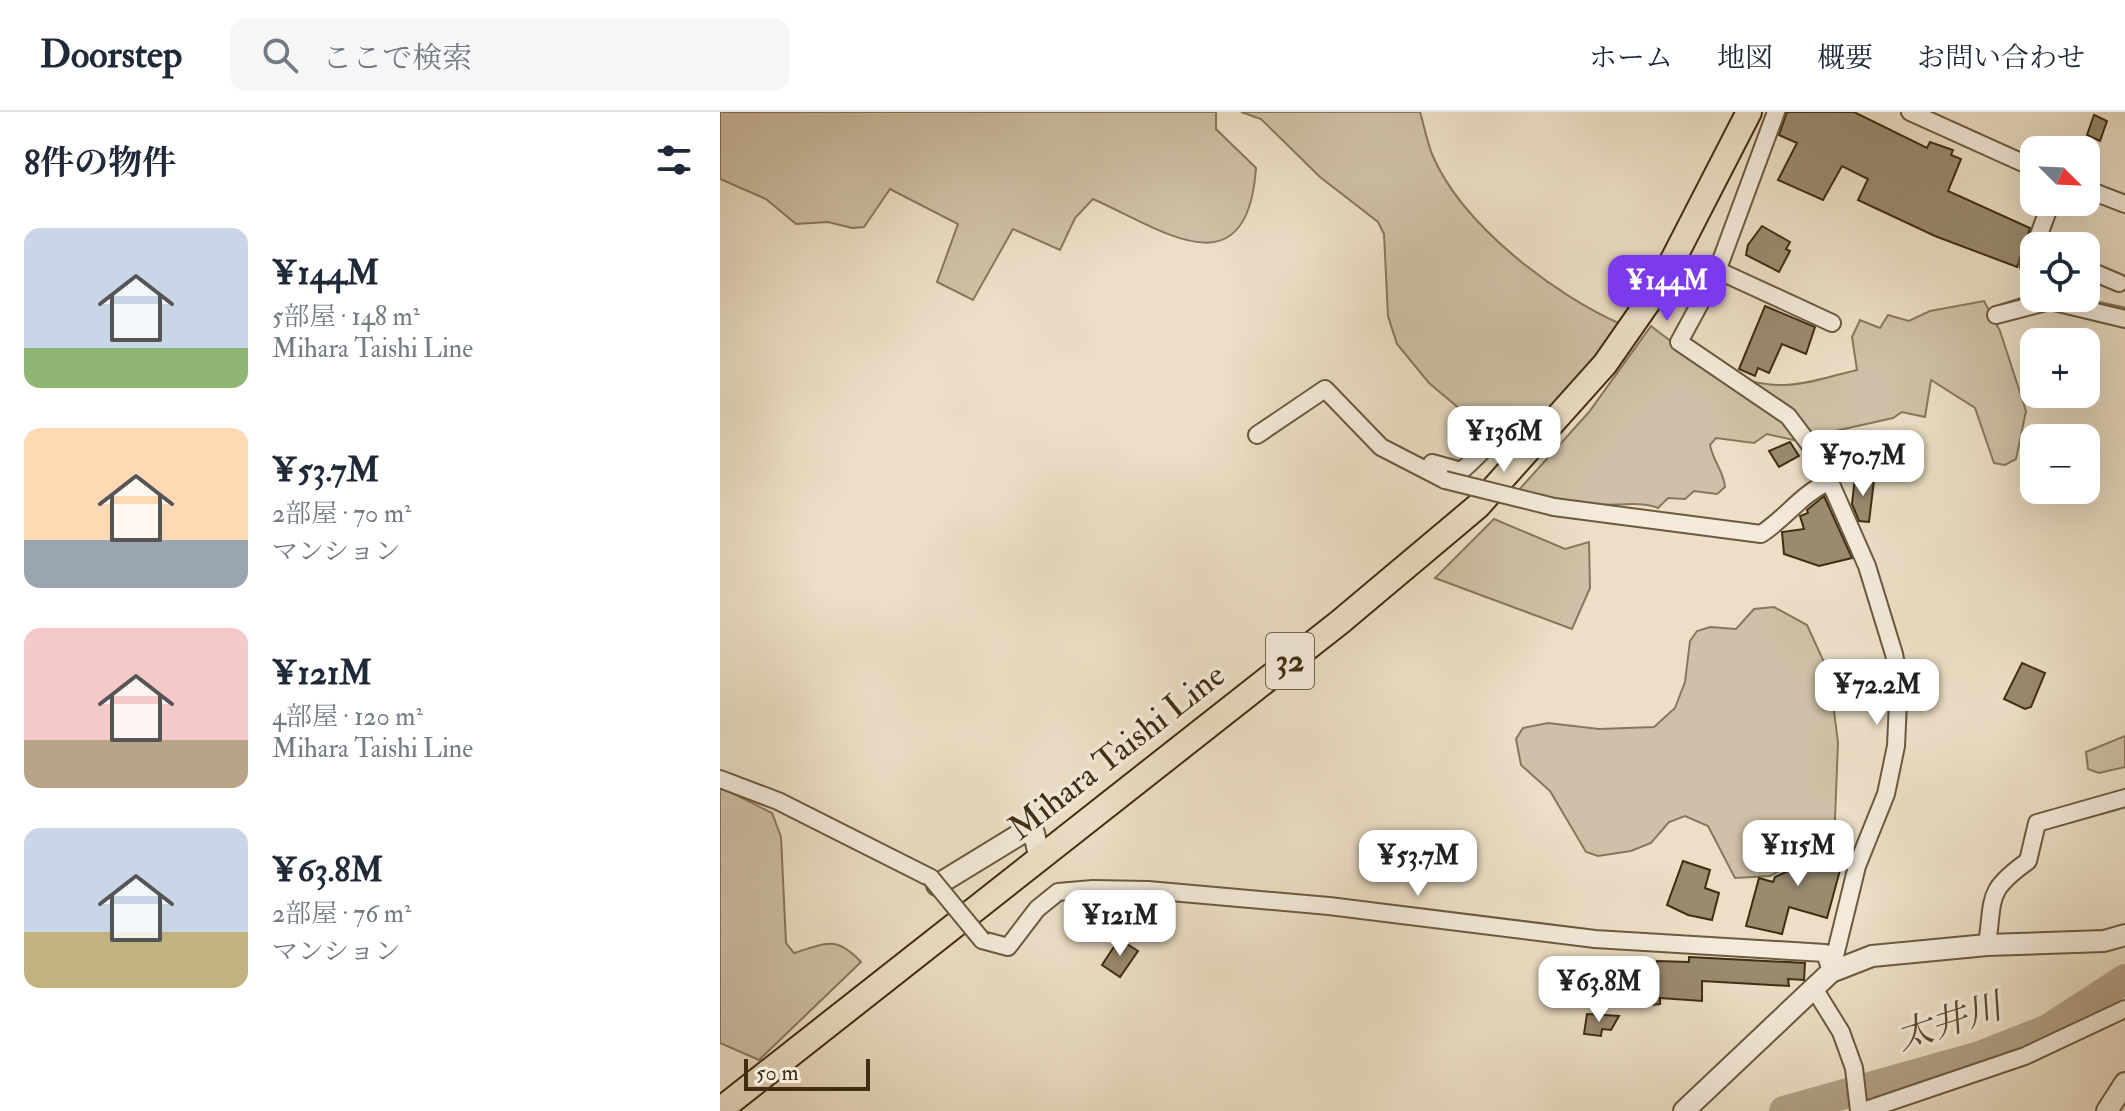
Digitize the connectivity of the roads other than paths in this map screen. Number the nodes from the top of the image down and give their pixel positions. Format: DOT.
graph roads {
  1 [pos="1749,112"];
  2 [pos="1776,112"];
  3 [pos="1910,112"];
  4 [pos="2020,162"];
  5 [pos="2100,194"];
  6 [pos="2125,204"];
  7 [pos="1717,270"];
  8 [pos="2100,275"];
  9 [pos="2119,283"];
  10 [pos="1996,315"];
  11 [pos="2125,319"];
  12 [pos="1832,323"];
  13 [pos="1257,435"];
  14 [pos="1540,439"];
  15 [pos="1395,456"];
  16 [pos="1830,481"];
  17 [pos="720,779"];
  18 [pos="2125,798"];
  19 [pos="1039,856"];
  20 [pos="934,882"];
  21 [pos="2125,935"];
  22 [pos="1987,945"];
  23 [pos="1831,972"];
  24 [pos="1815,990"];
  25 [pos="2125,1009"];
  26 [pos="2125,1083"];
  27 [pos="1860,1109"];
  28 [pos="720,1110"];
  29 [pos="1684,1111"];
  30 [pos="2107,1111"];
  1 -- 14 [label="main road, Mihara Taishi Line / 32"];
  2 -- 7 [label="street"];
  3 -- 4 [label="street"];
  5 -- 6 [label="street"];
  7 -- 12 [label="street"];
  7 -- 16 [label="street"];
  8 -- 9 [label="street"];
  10 -- 11 [label="street"];
  13 -- 15 [label="street"];
  14 -- 15 [label="street"];
  14 -- 19 [label="main road, Mihara Taishi Line / 32"];
  15 -- 16 [label="street, bridge"];
  16 -- 23 [label="street"];
  17 -- 20 [label="street"];
  18 -- 22 [label="street"];
  19 -- 20 [label="street"];
  19 -- 28 [label="main road, Mihara Taishi Line / 32"];
  20 -- 23 [label="street, bridge"];
  21 -- 22 [label="street"];
  22 -- 23 [label="street"];
  23 -- 24 [label="street"];
  24 -- 27 [label="street"];
  24 -- 29 [label="street"];
  25 -- 27 [label="street"];
  26 -- 30 [label="street"];
}
